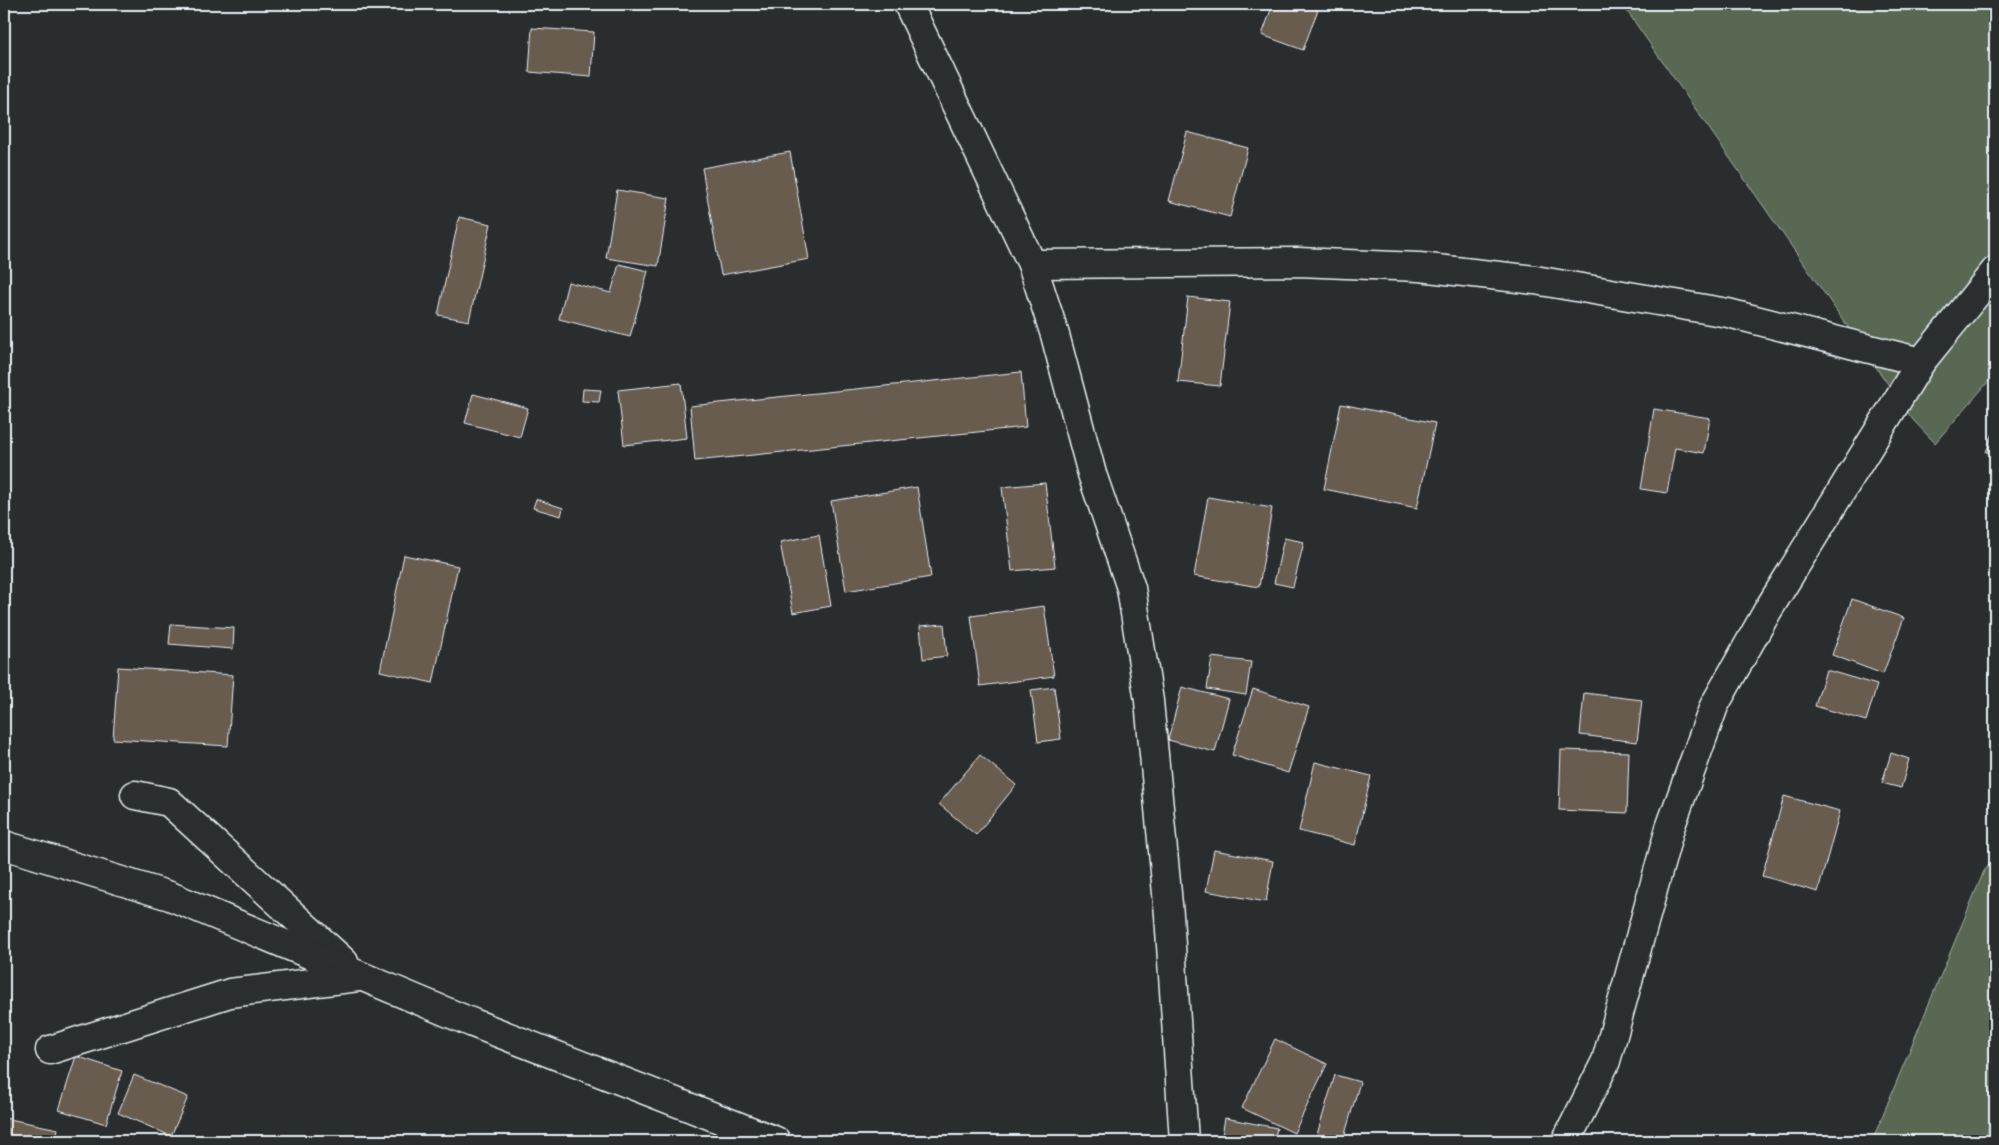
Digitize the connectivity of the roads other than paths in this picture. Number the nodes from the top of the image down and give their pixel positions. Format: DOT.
graph roads {
  1 [pos="908,4"];
  2 [pos="1032,264"];
  3 [pos="1995,271"];
  4 [pos="1921,362"];
  5 [pos="135,795"];
  6 [pos="4,846"];
  7 [pos="360,976"];
  8 [pos="50,1050"];
  9 [pos="776,1141"];
  10 [pos="1184,1141"];
  11 [pos="1566,1141"];
  1 -- 2 [label="street"];
  2 -- 4 [label="street"];
  2 -- 10 [label="street"];
  3 -- 4 [label="street"];
  4 -- 11 [label="street"];
  5 -- 7 [label="street"];
  6 -- 7 [label="street"];
  7 -- 8 [label="street"];
  7 -- 9 [label="street"];
}
